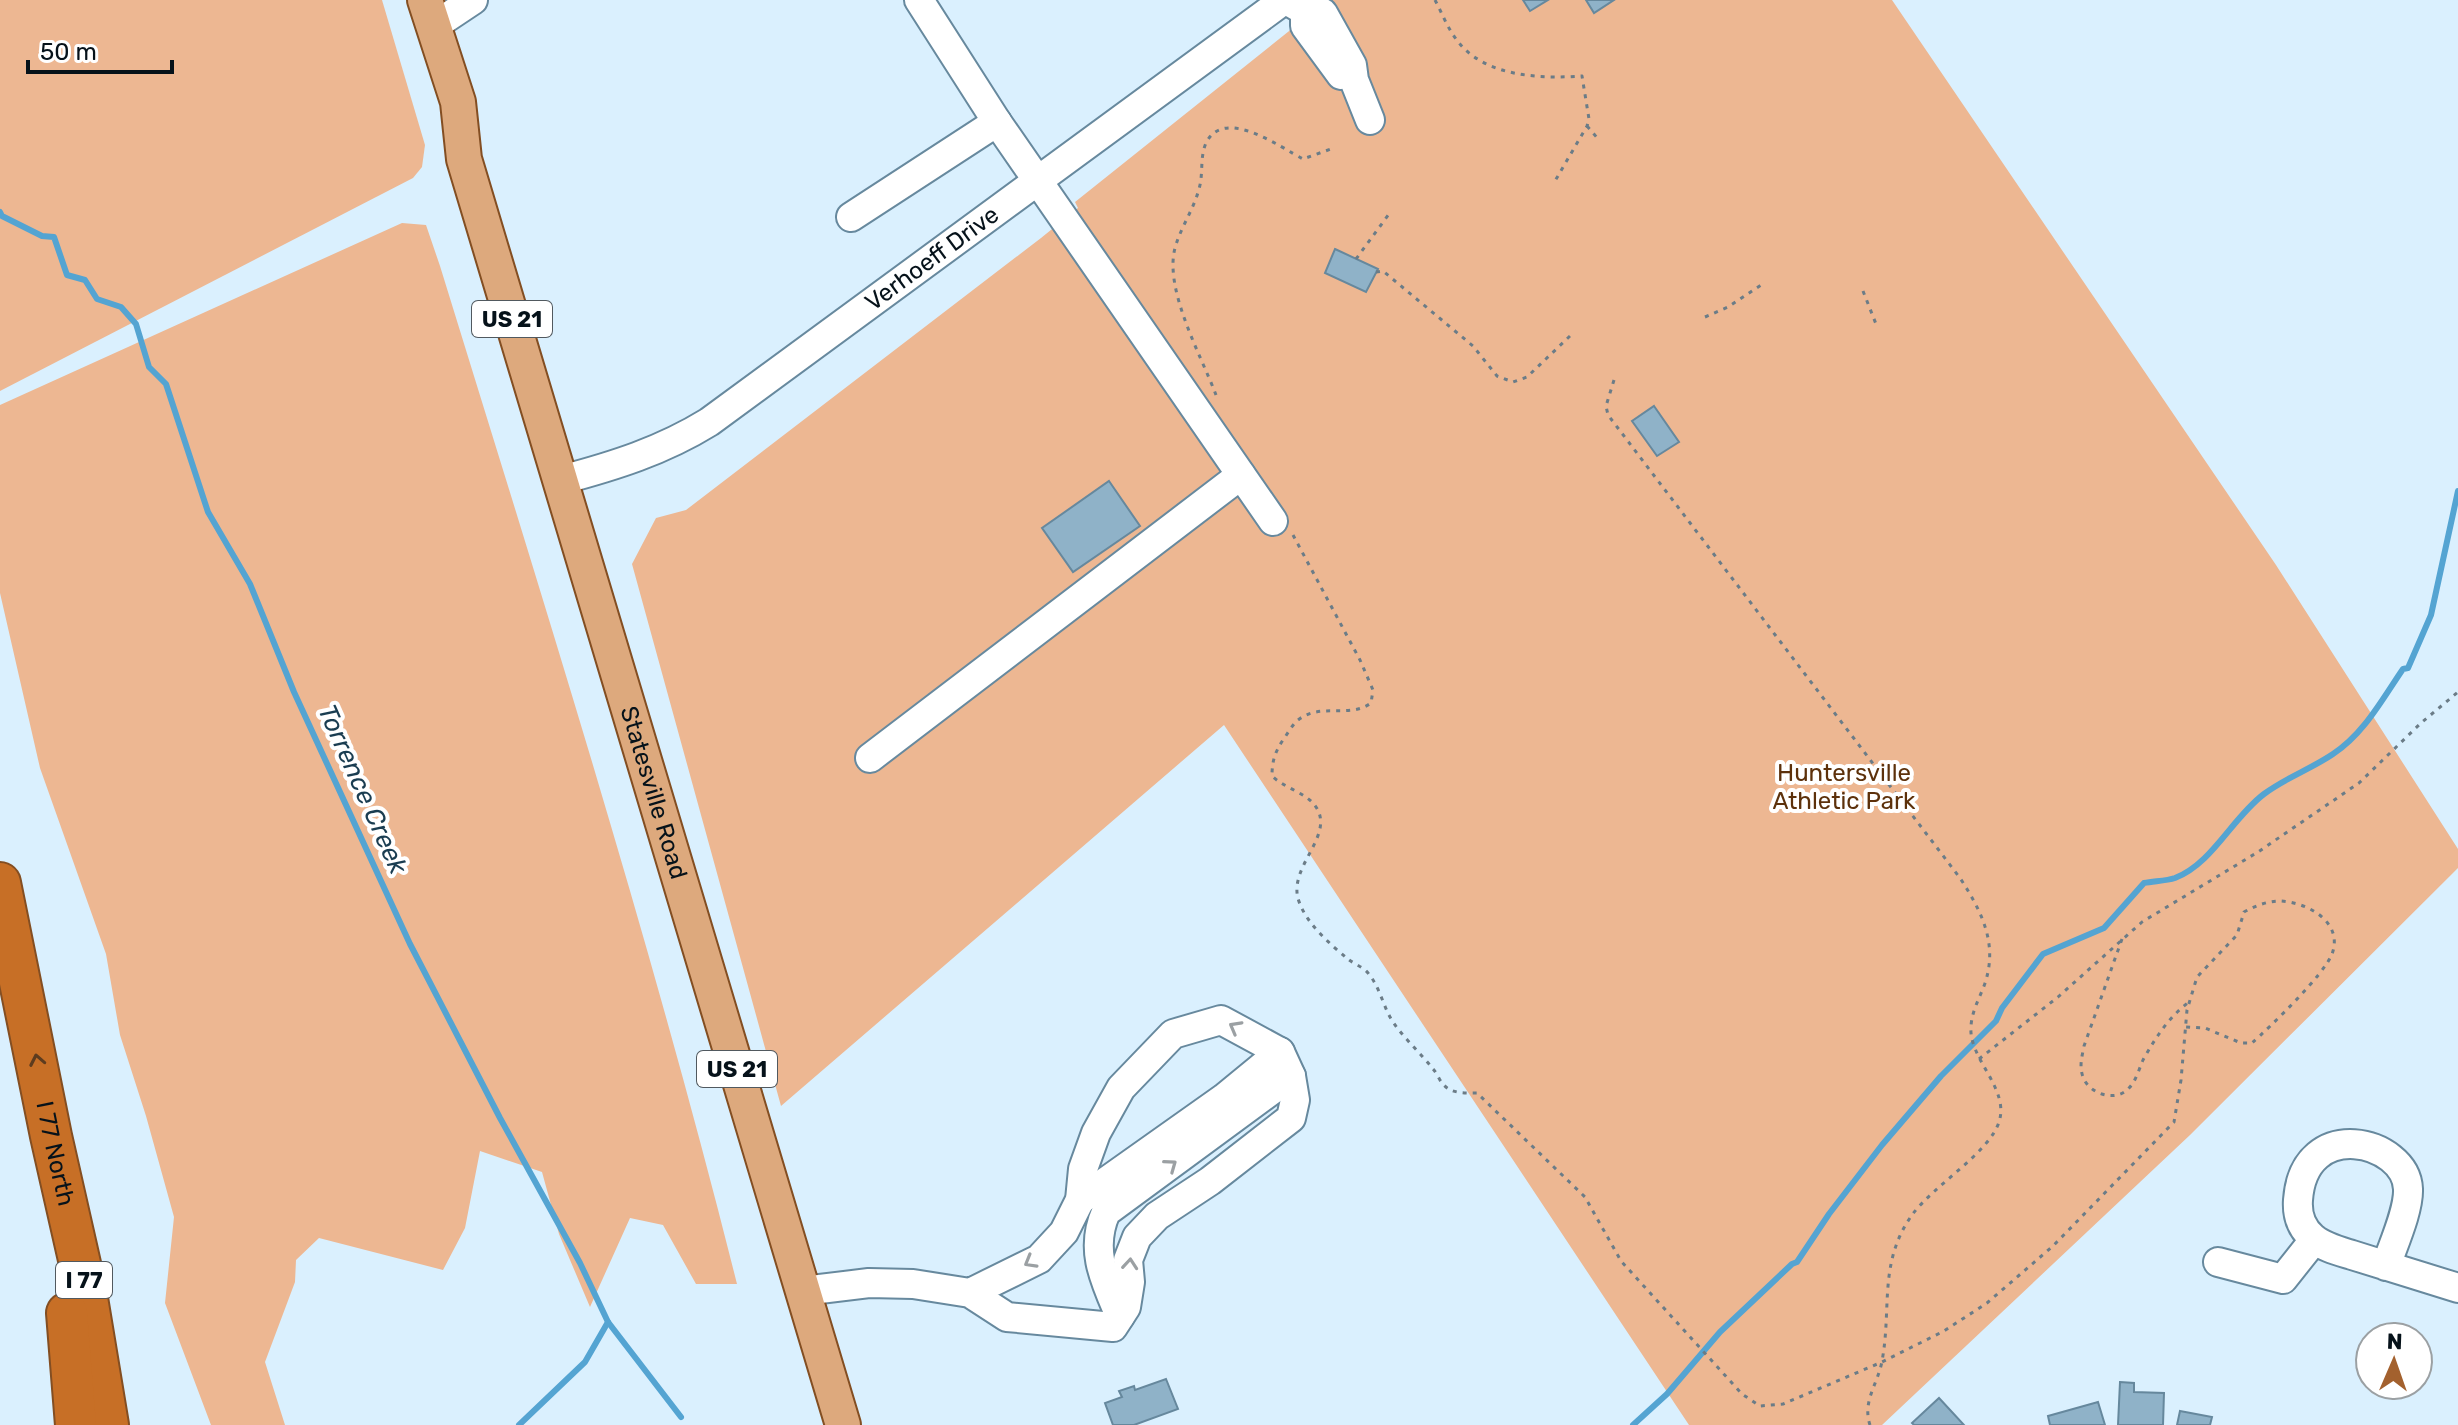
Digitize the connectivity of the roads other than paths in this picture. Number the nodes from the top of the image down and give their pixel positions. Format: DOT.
graph roads {
  1 [pos="407,0"];
  2 [pos="473,0"];
  3 [pos="919,0"];
  4 [pos="1292,4"];
  5 [pos="429,13"];
  6 [pos="1370,120"];
  7 [pos="997,122"];
  8 [pos="464,159"];
  9 [pos="1038,179"];
  10 [pos="851,217"];
  11 [pos="1241,475"];
  12 [pos="561,480"];
  13 [pos="1282,527"];
  14 [pos="870,758"];
  15 [pos="0,883"];
  16 [pos="1285,1064"];
  17 [pos="51,1136"];
  18 [pos="1080,1200"];
  19 [pos="2314,1240"];
  20 [pos="2218,1262"];
  21 [pos="2386,1266"];
  22 [pos="2458,1288"];
  23 [pos="803,1291"];
  24 [pos="970,1293"];
  25 [pos="1117,1322"];
  26 [pos="76,1425"];
  27 [pos="108,1425"];
  28 [pos="843,1425"];
  1 -- 8 [label="main road, Statesville Road / US 21"];
  2 -- 5 [label="street"];
  3 -- 7 [label="street"];
  4 -- 6 [label="street"];
  4 -- 9 [label="street, Verhoeff Drive"];
  5 -- 8 [label="main road, Statesville Road / US 21"];
  7 -- 9 [label="street"];
  7 -- 10 [label="street"];
  8 -- 12 [label="main road, Statesville Road / US 21"];
  9 -- 11 [label="street"];
  9 -- 12 [label="street, Verhoeff Drive"];
  11 -- 13 [label="street"];
  11 -- 14 [label="street"];
  12 -- 23 [label="main road, Statesville Road / US 21"];
  17 -- 15 [label="highway, I 77 North / I 77, one-way"];
  16 -- 18 [label="street"];
  16 -- 18 [label="street, one-way"];
  25 -- 16 [label="street, one-way"];
  25 -- 16 [label="street, one-way"];
  17 -- 26 [label="highway, I 77"];
  17 -- 27 [label="highway, I 77 North / I 77"];
  18 -- 24 [label="street, one-way"];
  19 -- 20 [label="street"];
  19 -- 21 [label="street"];
  19 -- 21 [label="street"];
  21 -- 22 [label="street"];
  23 -- 24 [label="street"];
  23 -- 28 [label="main road, Statesville Road / US 21"];
  24 -- 25 [label="street"];
}
